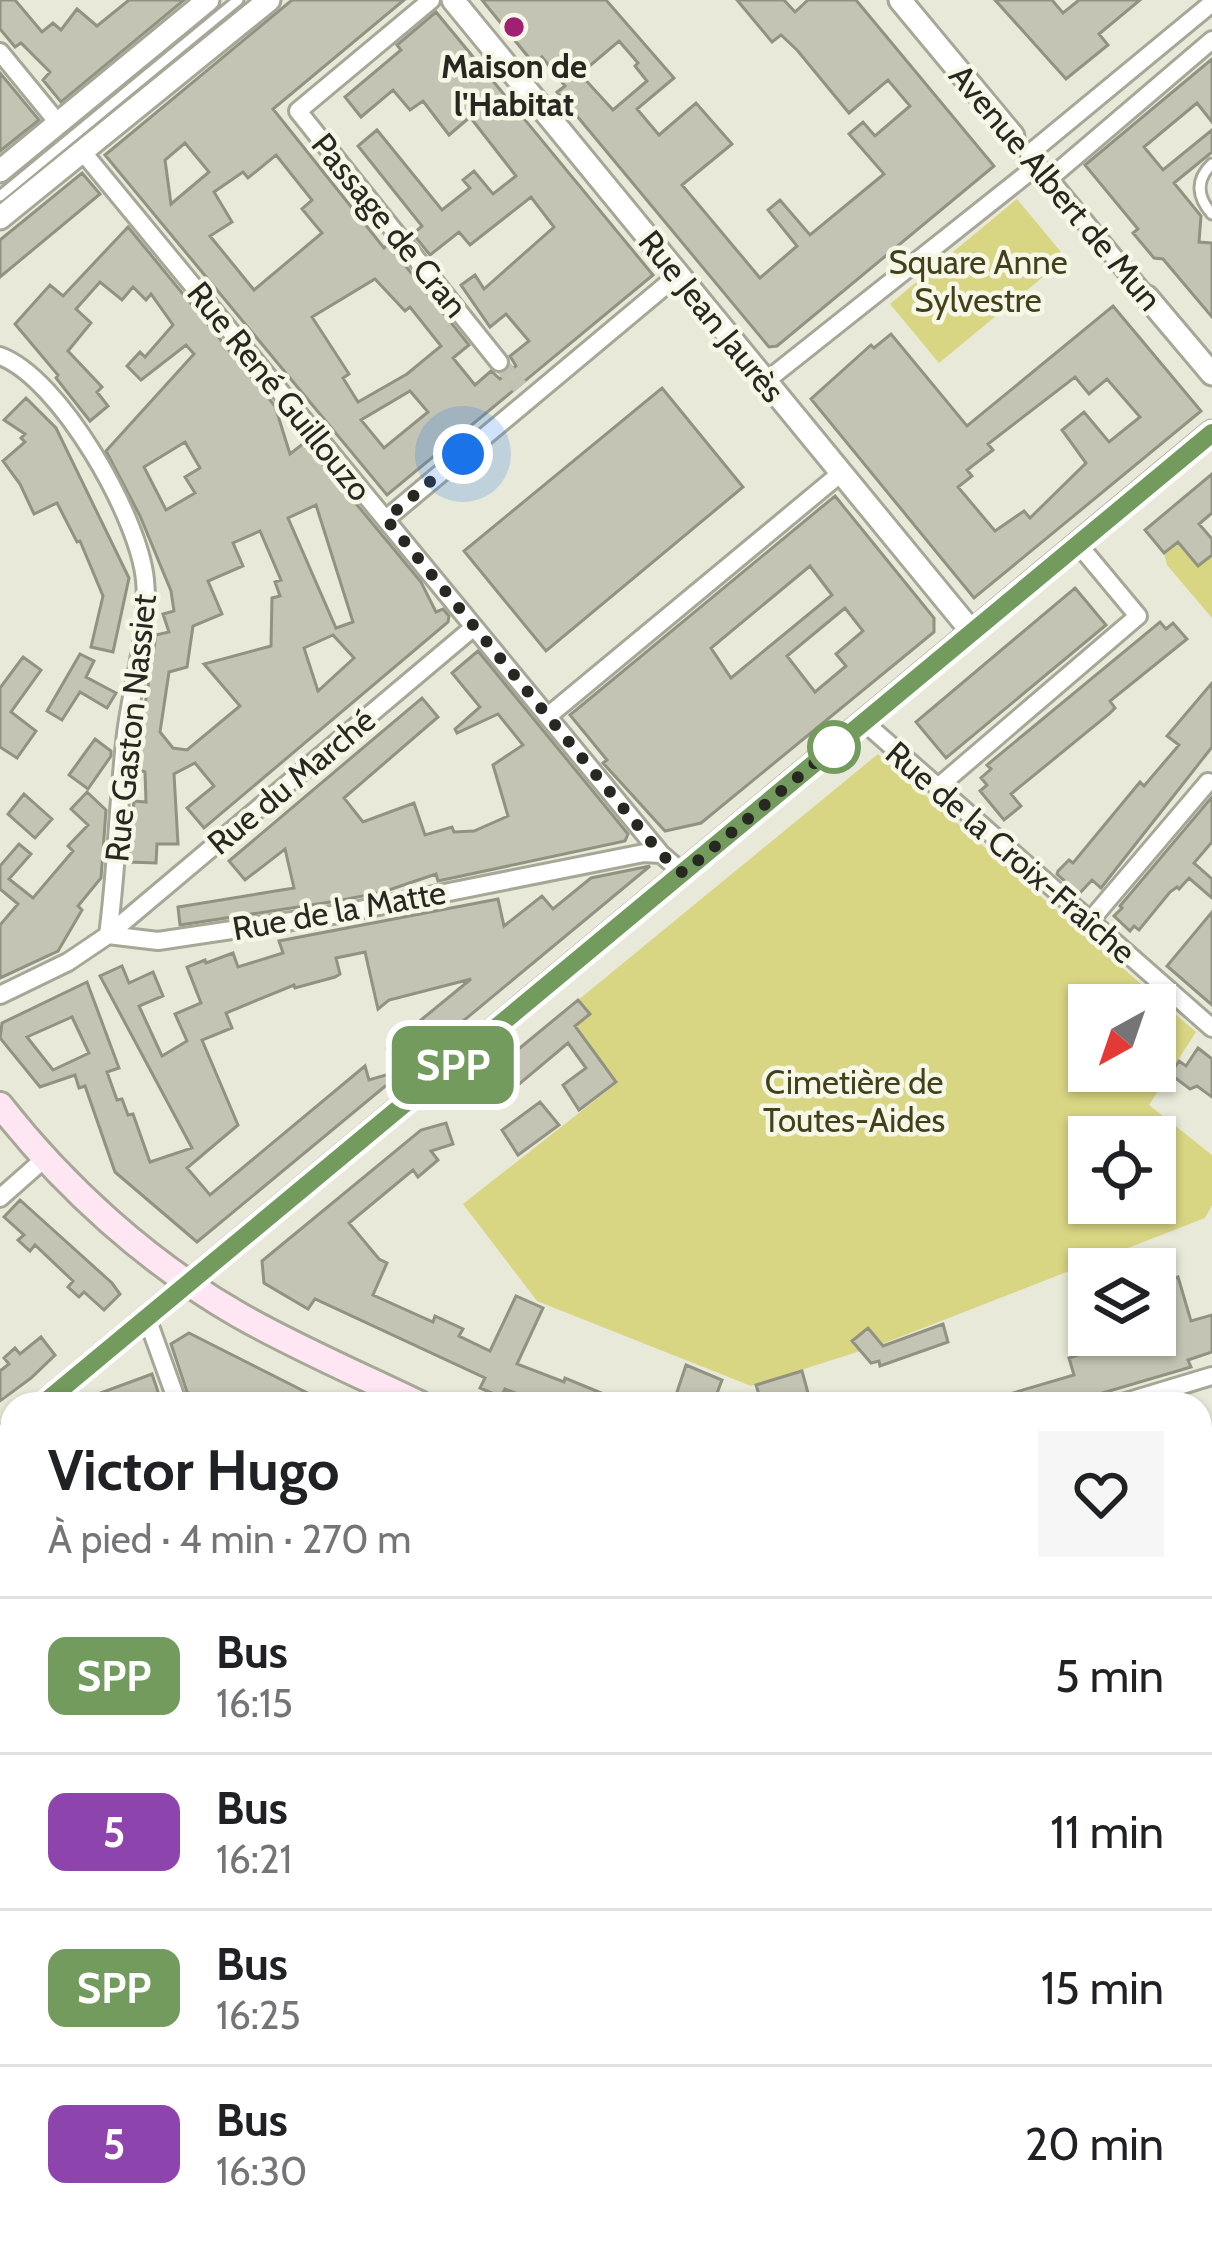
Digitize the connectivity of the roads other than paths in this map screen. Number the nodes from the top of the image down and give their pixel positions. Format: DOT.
graph roads {
  1 [pos="208,0"];
  2 [pos="238,0"];
  3 [pos="269,0"];
  4 [pos="431,0"];
  5 [pos="453,0"];
  6 [pos="900,0"];
  7 [pos="1212,3"];
  8 [pos="1212,40"];
  9 [pos="0,52"];
  10 [pos="59,124"];
  11 [pos="1013,136"];
  12 [pos="82,151"];
  13 [pos="1212,164"];
  14 [pos="1038,166"];
  15 [pos="0,171"];
  16 [pos="0,196"];
  17 [pos="1212,214"];
  18 [pos="0,218"];
  19 [pos="678,275"];
  20 [pos="1147,297"];
  21 [pos="0,356"];
  22 [pos="500,362"];
  23 [pos="1212,374"];
  24 [pos="766,381"];
  25 [pos="1212,433"];
  26 [pos="841,473"];
  27 [pos="386,519"];
  28 [pos="1078,544"];
  29 [pos="474,627"];
  30 [pos="972,632"];
  31 [pos="548,716"];
  32 [pos="864,722"];
  33 [pos="1208,782"];
  34 [pos="938,787"];
  35 [pos="661,854"];
  36 [pos="683,873"];
  37 [pos="1089,922"];
  38 [pos="107,935"];
  39 [pos="0,995"];
  40 [pos="1212,1028"];
  41 [pos="0,1105"];
  42 [pos="44,1160"];
  43 [pos="0,1198"];
  44 [pos="190,1282"];
  45 [pos="147,1318"];
  46 [pos="1212,1376"];
  47 [pos="58,1392"];
  48 [pos="174,1392"];
  49 [pos="396,1392"];
  50 [pos="1159,1392"];
  1 -- 10 [label="street"];
  2 -- 16 [label="lane"];
  3 -- 12 [label="street"];
  4 -- 22 [label="street, Passage de Cran"];
  5 -- 19 [label="street, Rue Jean Jaurès"];
  6 -- 11 [label="street, Avenue Albert de Mun"];
  7 -- 14 [label="street"];
  8 -- 14 [label="street"];
  9 -- 10 [label="street"];
  10 -- 15 [label="street"];
  11 -- 14 [label="street, Avenue Albert de Mun"];
  12 -- 18 [label="street"];
  12 -- 27 [label="street, Rue René Guillouzo"];
  13 -- 17 [label="lane"];
  14 -- 20 [label="street, Avenue Albert de Mun"];
  14 -- 24 [label="street"];
  19 -- 24 [label="street, Rue Jean Jaurès"];
  19 -- 27 [label="street"];
  20 -- 23 [label="street, Avenue Albert de Mun"];
  21 -- 38 [label="street, Rue Gaston Nassiet"];
  24 -- 26 [label="street, Rue Jean Jaurès"];
  25 -- 28 [label="street"];
  26 -- 30 [label="street, Rue Jean Jaurès"];
  26 -- 31 [label="street"];
  27 -- 29 [label="street, Rue René Guillouzo"];
  28 -- 30 [label="street"];
  28 -- 34 [label="street"];
  29 -- 31 [label="street, Rue René Guillouzo"];
  29 -- 38 [label="street, Rue du Marché"];
  30 -- 32 [label="street"];
  31 -- 35 [label="street, Rue René Guillouzo"];
  32 -- 34 [label="street, Rue de la Croix-Fraîche"];
  32 -- 36 [label="street"];
  33 -- 37 [label="street"];
  34 -- 37 [label="street, Rue de la Croix-Fraîche"];
  35 -- 36 [label="street"];
  35 -- 38 [label="street, Rue de la Matte"];
  36 -- 44 [label="street"];
  37 -- 40 [label="street, Rue de la Croix-Fraîche"];
  38 -- 39 [label="street"];
  41 -- 42 [label="main road"];
  42 -- 43 [label="street"];
  42 -- 44 [label="main road"];
  44 -- 45 [label="street"];
  44 -- 49 [label="main road"];
  45 -- 47 [label="street"];
  45 -- 48 [label="street"];
  46 -- 50 [label="street"];
}
